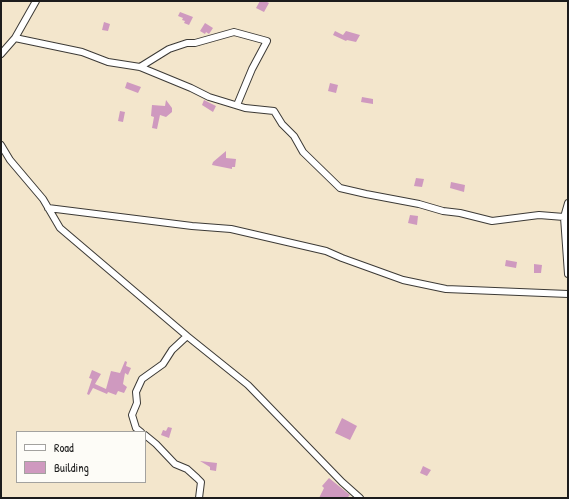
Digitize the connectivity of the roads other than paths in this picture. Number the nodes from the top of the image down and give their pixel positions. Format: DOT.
graph roads {
  1 [pos="36,1"];
  2 [pos="15,38"];
  3 [pos="1,54"];
  4 [pos="140,67"];
  5 [pos="237,105"];
  6 [pos="1,145"];
  7 [pos="568,203"];
  8 [pos="48,208"];
  9 [pos="564,217"];
  10 [pos="568,274"];
  11 [pos="568,294"];
  12 [pos="187,336"];
  13 [pos="140,431"];
  14 [pos="146,436"];
  15 [pos="199,498"];
  16 [pos="360,498"];
  1 -- 2 [label="street"];
  2 -- 3 [label="street"];
  2 -- 4 [label="street"];
  4 -- 5 [label="street"];
  4 -- 5 [label="street"];
  5 -- 9 [label="street"];
  6 -- 8 [label="street"];
  7 -- 9 [label="street"];
  8 -- 11 [label="street"];
  8 -- 12 [label="street"];
  9 -- 10 [label="street"];
  12 -- 13 [label="street"];
  12 -- 16 [label="street"];
  14 -- 15 [label="street"];
}
